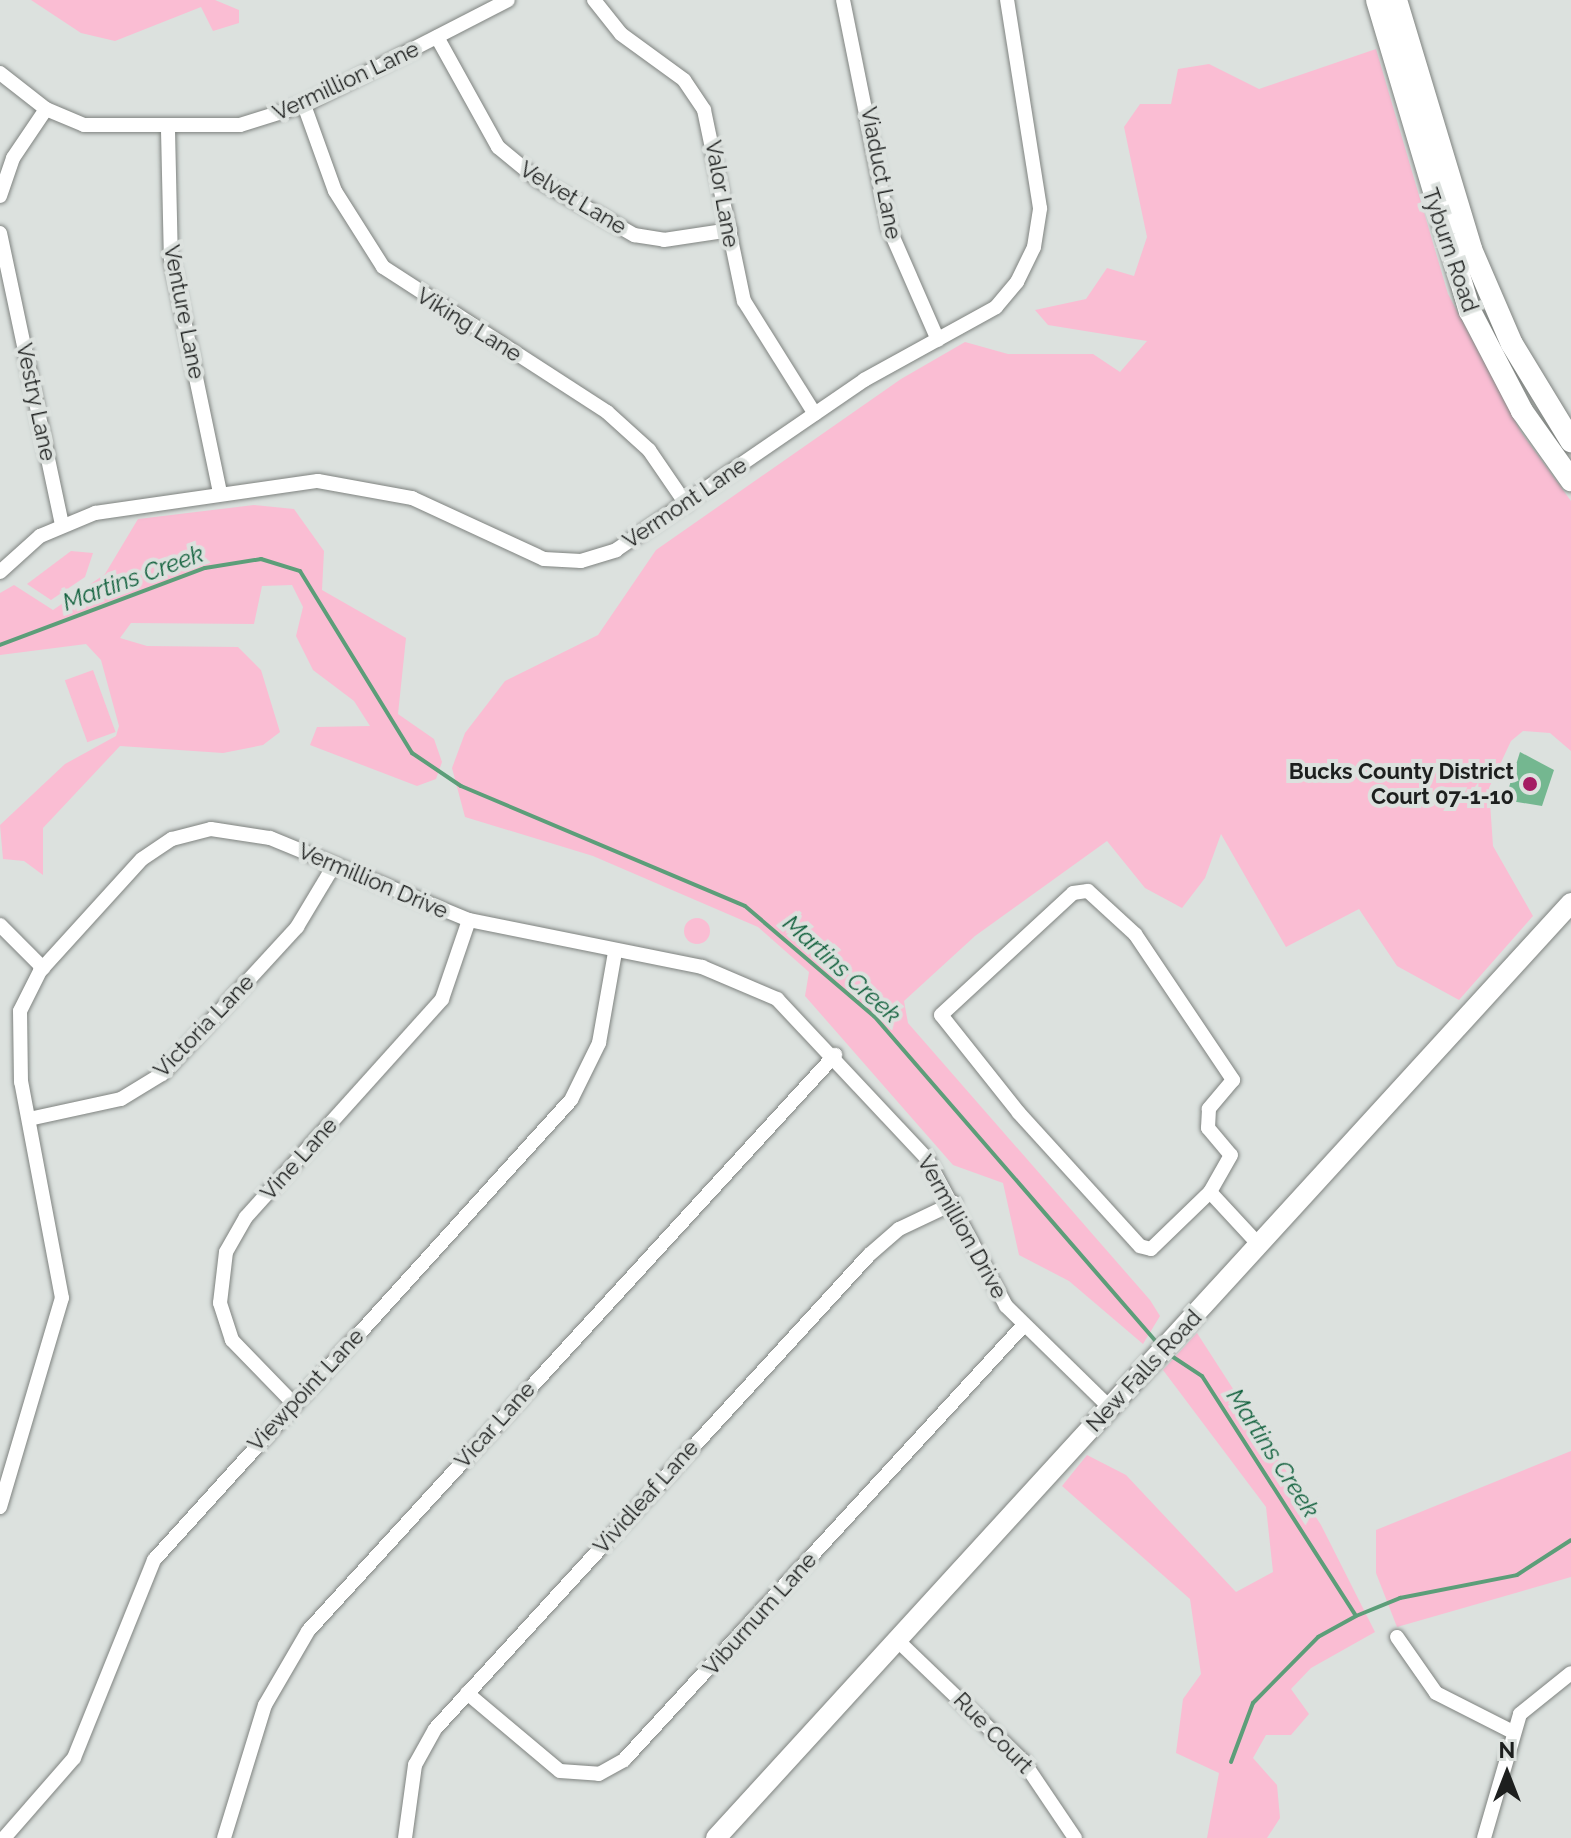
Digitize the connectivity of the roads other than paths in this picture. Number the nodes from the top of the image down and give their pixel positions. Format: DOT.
graph roads {
  1 [pos="508,0"];
  2 [pos="594,0"];
  3 [pos="843,0"];
  4 [pos="1007,0"];
  5 [pos="1377,0"];
  6 [pos="1396,0"];
  7 [pos="437,37"];
  8 [pos="0,73"];
  9 [pos="304,105"];
  10 [pos="46,109"];
  11 [pos="168,130"];
  12 [pos="0,196"];
  13 [pos="730,230"];
  14 [pos="0,233"];
  15 [pos="938,340"];
  16 [pos="815,414"];
  17 [pos="1571,441"];
  18 [pos="1571,480"];
  19 [pos="220,492"];
  20 [pos="686,504"];
  21 [pos="62,524"];
  22 [pos="0,572"];
  23 [pos="333,867"];
  24 [pos="1571,903"];
  25 [pos="469,920"];
  26 [pos="0,925"];
  27 [pos="615,952"];
  28 [pos="43,968"];
  29 [pos="835,1055"];
  30 [pos="29,1119"];
  31 [pos="1210,1192"];
  32 [pos="954,1203"];
  33 [pos="1260,1246"];
  34 [pos="1023,1326"];
  35 [pos="293,1403"];
  36 [pos="1110,1408"];
  37 [pos="4,1481"];
  38 [pos="0,1507"];
  39 [pos="1397,1637"];
  40 [pos="897,1640"];
  41 [pos="1571,1673"];
  42 [pos="467,1693"];
  43 [pos="1511,1731"];
  44 [pos="2,1837"];
  45 [pos="224,1838"];
  46 [pos="405,1838"];
  47 [pos="716,1838"];
  48 [pos="1075,1838"];
  49 [pos="1484,1838"];
  1 -- 7 [label="street, Vermillion Lane"];
  2 -- 13 [label="street, Valor Lane"];
  3 -- 15 [label="street, Viaduct Lane"];
  4 -- 15 [label="street, Vermont Lane"];
  5 -- 18 [label="main road, Tyburn Road"];
  6 -- 17 [label="main road, Tyburn Road"];
  7 -- 9 [label="street, Vermillion Lane"];
  7 -- 13 [label="street, Velvet Lane"];
  8 -- 10 [label="street, Vermillion Lane"];
  9 -- 11 [label="street, Vermillion Lane"];
  9 -- 20 [label="street, Viking Lane"];
  10 -- 11 [label="street, Vermillion Lane"];
  10 -- 12 [label="street"];
  11 -- 19 [label="street, Venture Lane"];
  13 -- 16 [label="street, Valor Lane"];
  14 -- 21 [label="street, Vestry Lane"];
  15 -- 16 [label="street, Vermont Lane"];
  16 -- 20 [label="street, Vermont Lane"];
  19 -- 20 [label="street, Vermont Lane"];
  19 -- 21 [label="street, Vermont Lane"];
  21 -- 22 [label="street, Vermont Lane"];
  23 -- 25 [label="street, Vermillion Drive"];
  23 -- 28 [label="street, Vermillion Drive"];
  23 -- 30 [label="street, Victoria Lane"];
  24 -- 33 [label="main road, New Falls Road"];
  25 -- 27 [label="street, Vermillion Drive"];
  25 -- 35 [label="street, Vine Lane"];
  26 -- 28 [label="street"];
  27 -- 29 [label="street, Vermillion Drive"];
  27 -- 35 [label="street, Viewpoint Lane"];
  28 -- 30 [label="street, Vermillion Drive"];
  29 -- 32 [label="street, Vermillion Drive"];
  29 -- 45 [label="street, Vicar Lane"];
  30 -- 37 [label="street, Vermillion Drive"];
  31 -- 31 [label="street"];
  31 -- 33 [label="street"];
  32 -- 34 [label="street, Vermillion Drive"];
  32 -- 42 [label="street, Vividleaf Lane"];
  33 -- 36 [label="main road, New Falls Road"];
  34 -- 36 [label="street, Vermillion Drive"];
  34 -- 42 [label="street, Viburnum Lane"];
  35 -- 44 [label="street, Viewpoint Lane"];
  36 -- 40 [label="main road, New Falls Road"];
  37 -- 38 [label="street, Vermillion Drive"];
  39 -- 43 [label="street"];
  40 -- 47 [label="main road, New Falls Road"];
  40 -- 48 [label="street, Rue Court"];
  41 -- 43 [label="street"];
  42 -- 46 [label="street, Vividleaf Lane"];
  43 -- 49 [label="street"];
}
